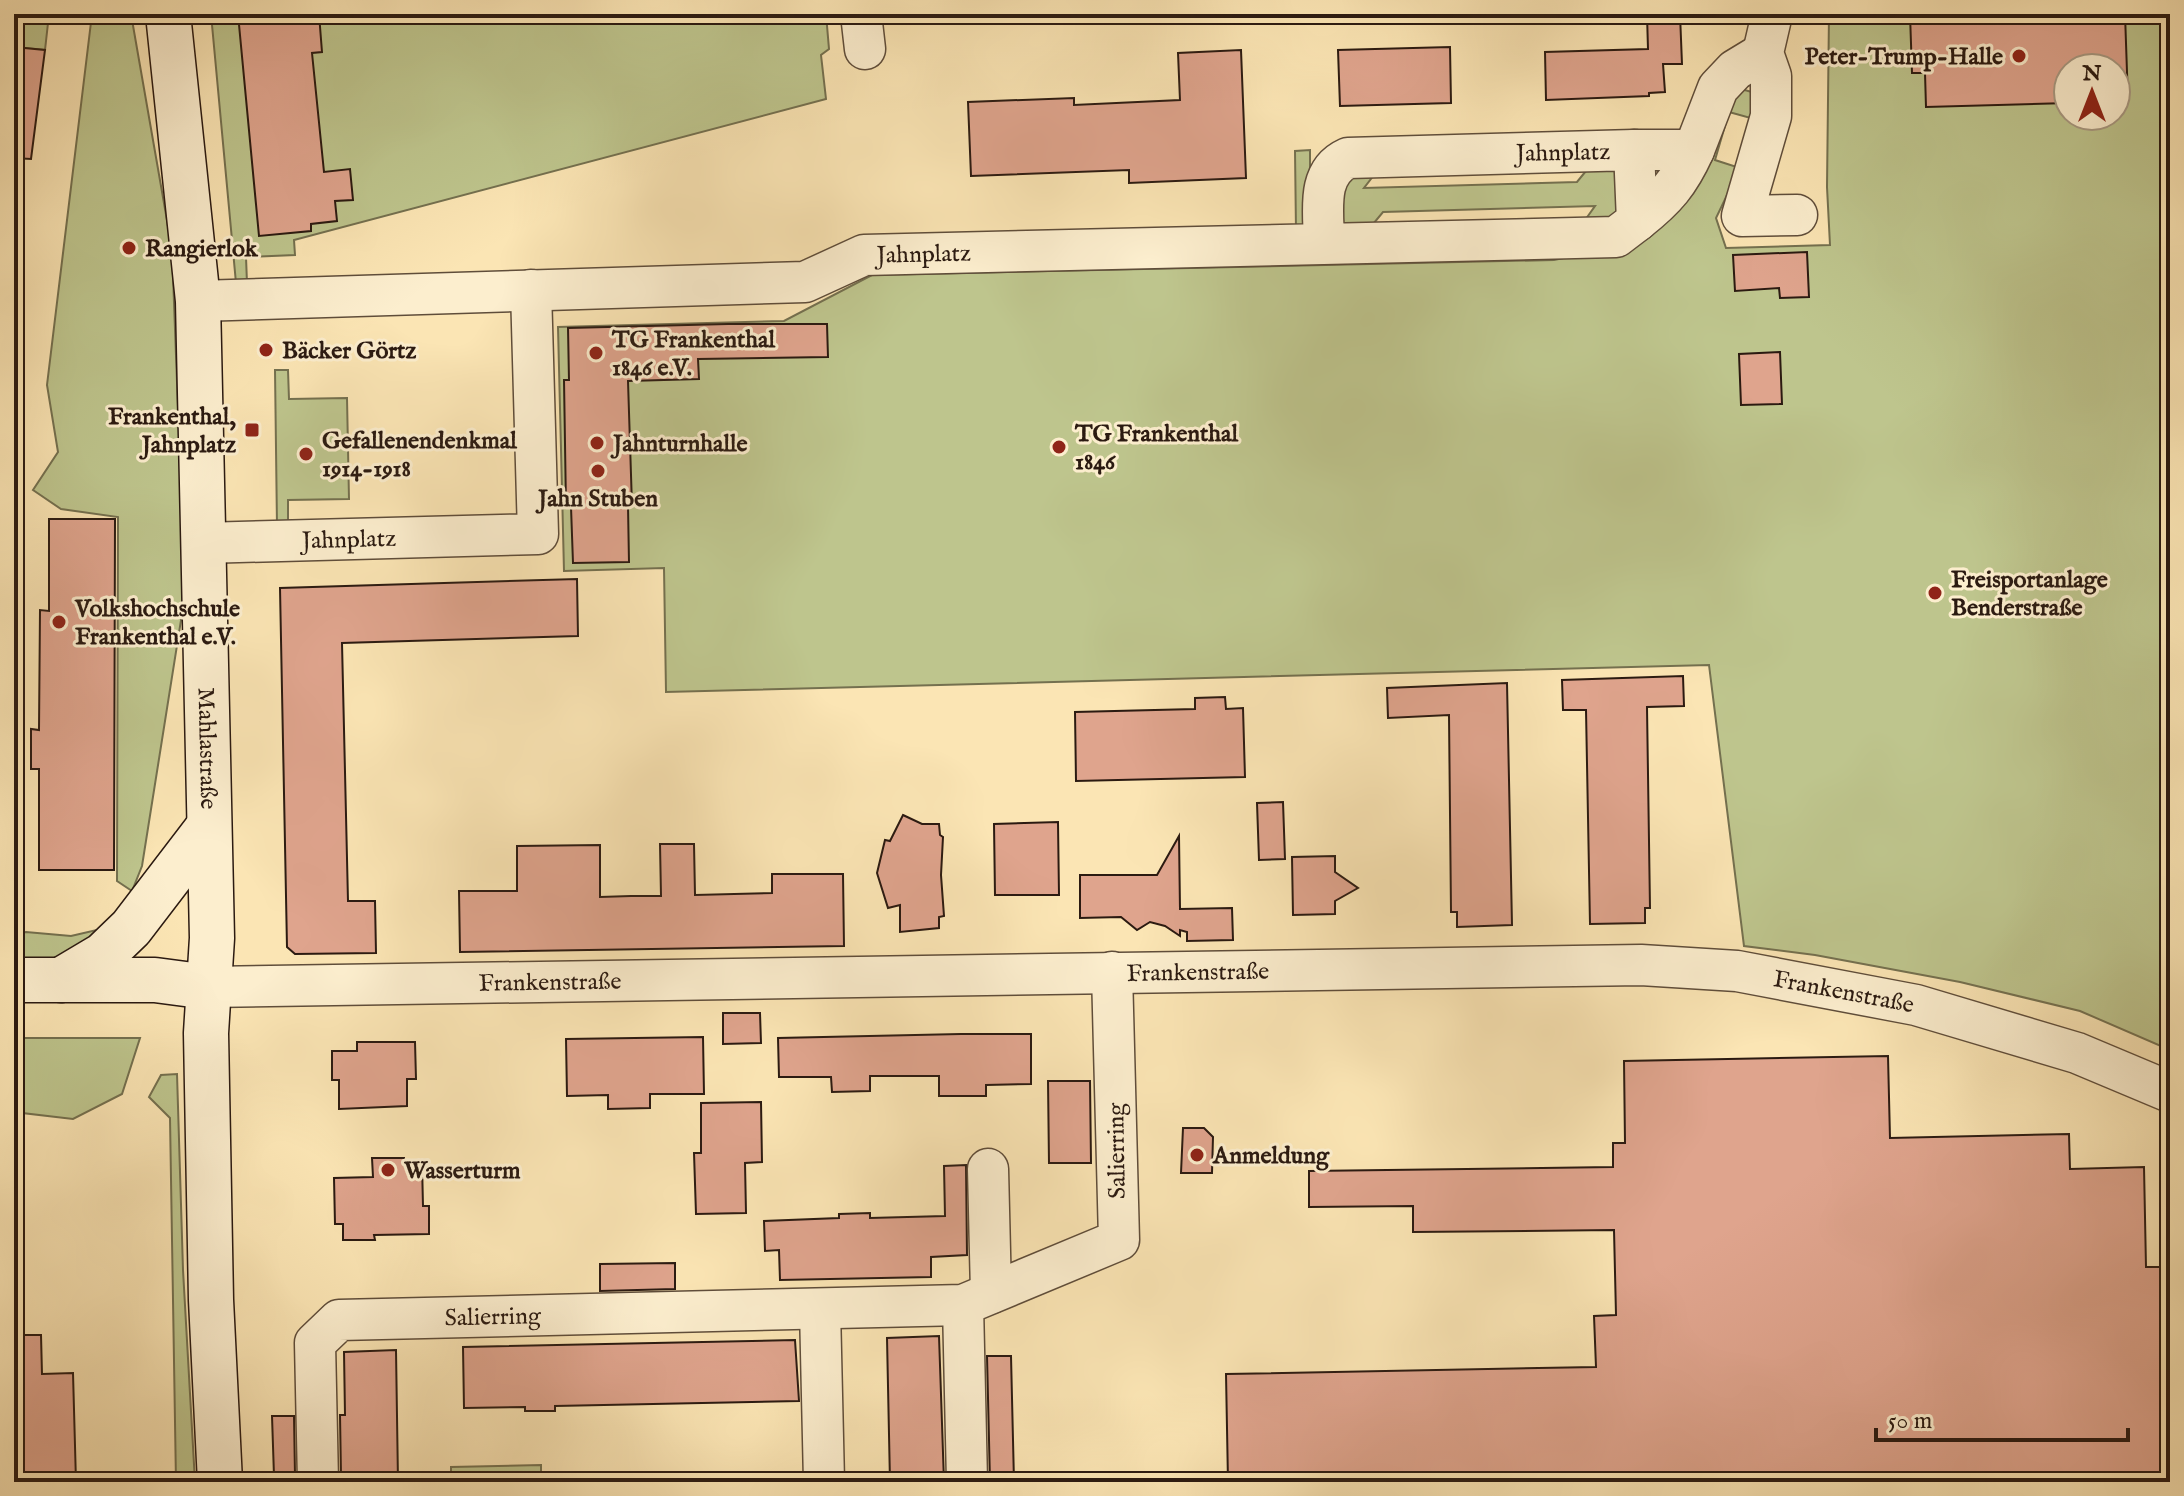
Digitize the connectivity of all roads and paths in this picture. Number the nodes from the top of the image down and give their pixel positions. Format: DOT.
graph roads {
  1 [pos="168,14"];
  2 [pos="1772,14"];
  3 [pos="1763,53"];
  4 [pos="1634,150"];
  5 [pos="1694,150"];
  6 [pos="1797,215"];
  7 [pos="1637,221"];
  8 [pos="1324,244"];
  9 [pos="531,290"];
  10 [pos="198,301"];
  11 [pos="203,543"];
  12 [pos="209,826"];
  13 [pos="1112,972"];
  14 [pos="14,980"];
  15 [pos="61,980"];
  16 [pos="208,987"];
  17 [pos="2170,1092"];
  18 [pos="988,1169"];
  19 [pos="977,1299"];
  20 [pos="820,1309"];
  21 [pos="220,1482"];
  22 [pos="318,1482"];
  23 [pos="824,1482"];
  24 [pos="967,1482"];
  1 -- 10 [label="main road, Mahlastraße"];
  2 -- 3 [label="street"];
  3 -- 5 [label="street, Jahnplatz"];
  3 -- 6 [label="street"];
  4 -- 5 [label="street, Jahnplatz"];
  4 -- 7 [label="street, Jahnplatz"];
  4 -- 8 [label="street, Jahnplatz"];
  5 -- 7 [label="street, Jahnplatz"];
  7 -- 8 [label="street, Jahnplatz"];
  8 -- 9 [label="street, Jahnplatz"];
  9 -- 10 [label="street, Jahnplatz"];
  9 -- 11 [label="street, Jahnplatz"];
  10 -- 11 [label="main road, Mahlastraße"];
  11 -- 12 [label="main road, Mahlastraße"];
  12 -- 15 [label="main road"];
  12 -- 16 [label="main road, Mahlastraße"];
  13 -- 16 [label="street, Frankenstraße"];
  13 -- 17 [label="street, Frankenstraße"];
  13 -- 19 [label="street, Salierring"];
  14 -- 15 [label="main road"];
  15 -- 16 [label="main road"];
  16 -- 21 [label="main road, Mahlastraße"];
  18 -- 19 [label="street"];
  19 -- 20 [label="street, Salierring"];
  19 -- 24 [label="street"];
  20 -- 22 [label="street, Salierring"];
  20 -- 23 [label="street"];
}
